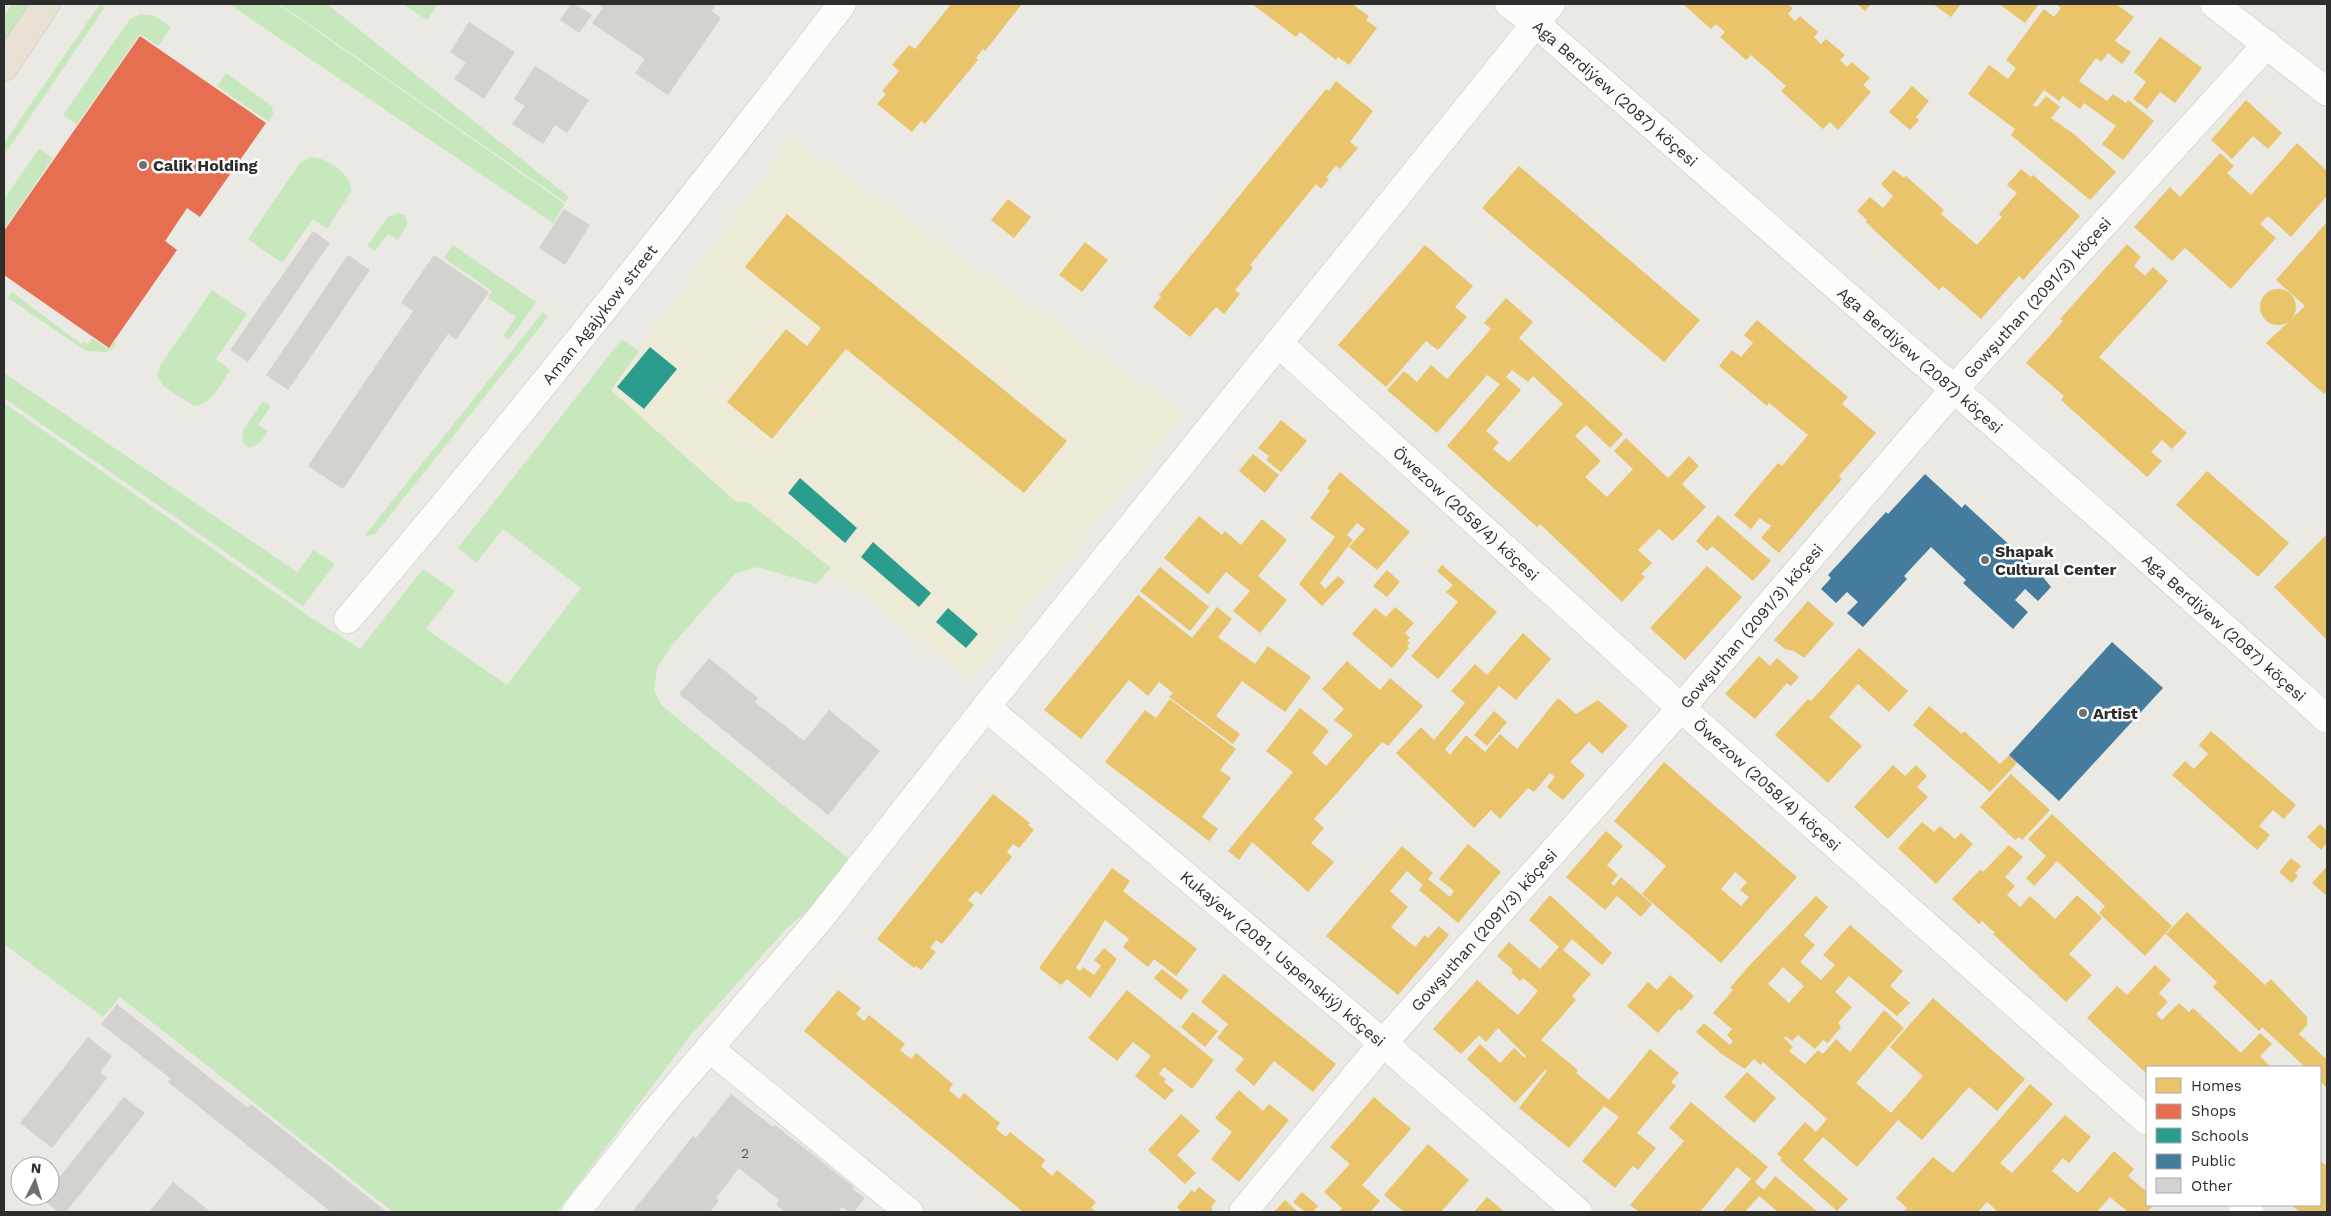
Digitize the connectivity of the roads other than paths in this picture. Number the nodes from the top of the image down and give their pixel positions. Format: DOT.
graph roads {
  1 [pos="46,4"];
  2 [pos="842,4"];
  3 [pos="1509,4"];
  4 [pos="2214,4"];
  5 [pos="1543,13"];
  6 [pos="2267,44"];
  7 [pos="4,66"];
  8 [pos="2327,92"];
  9 [pos="1278,343"];
  10 [pos="1954,389"];
  11 [pos="348,619"];
  12 [pos="986,707"];
  13 [pos="1681,708"];
  14 [pos="2327,719"];
  15 [pos="1383,1043"];
  16 [pos="709,1048"];
  17 [pos="2146,1120"];
  18 [pos="576,1212"];
  19 [pos="909,1212"];
  20 [pos="1243,1212"];
  21 [pos="1578,1212"];
  1 -- 7 [label="highway"];
  2 -- 11 [label="street, Aman Agajykow street"];
  3 -- 5 [label="street, Aga Berdiýew (2087) köçesi"];
  4 -- 6 [label="street"];
  5 -- 9 [label="street"];
  5 -- 10 [label="street, Aga Berdiýew (2087) köçesi"];
  6 -- 8 [label="street"];
  6 -- 10 [label="street, Gowşuthan (2091/3) köçesi"];
  9 -- 12 [label="street"];
  9 -- 13 [label="street, Öwezow (2058/4) köçesi"];
  10 -- 13 [label="street, Gowşuthan (2091/3) köçesi"];
  10 -- 14 [label="street, Aga Berdiýew (2087) köçesi"];
  12 -- 15 [label="street, Kukaýew (2081, Uspenskiý) köçesi"];
  12 -- 16 [label="street"];
  13 -- 15 [label="street, Gowşuthan (2091/3) köçesi"];
  13 -- 17 [label="street, Öwezow (2058/4) köçesi"];
  15 -- 20 [label="street, Gowşuthan (2091/3) köçesi"];
  15 -- 21 [label="street, Kukaýew (2081, Uspenskiý) köçesi"];
  16 -- 18 [label="street"];
  16 -- 19 [label="street"];
}
